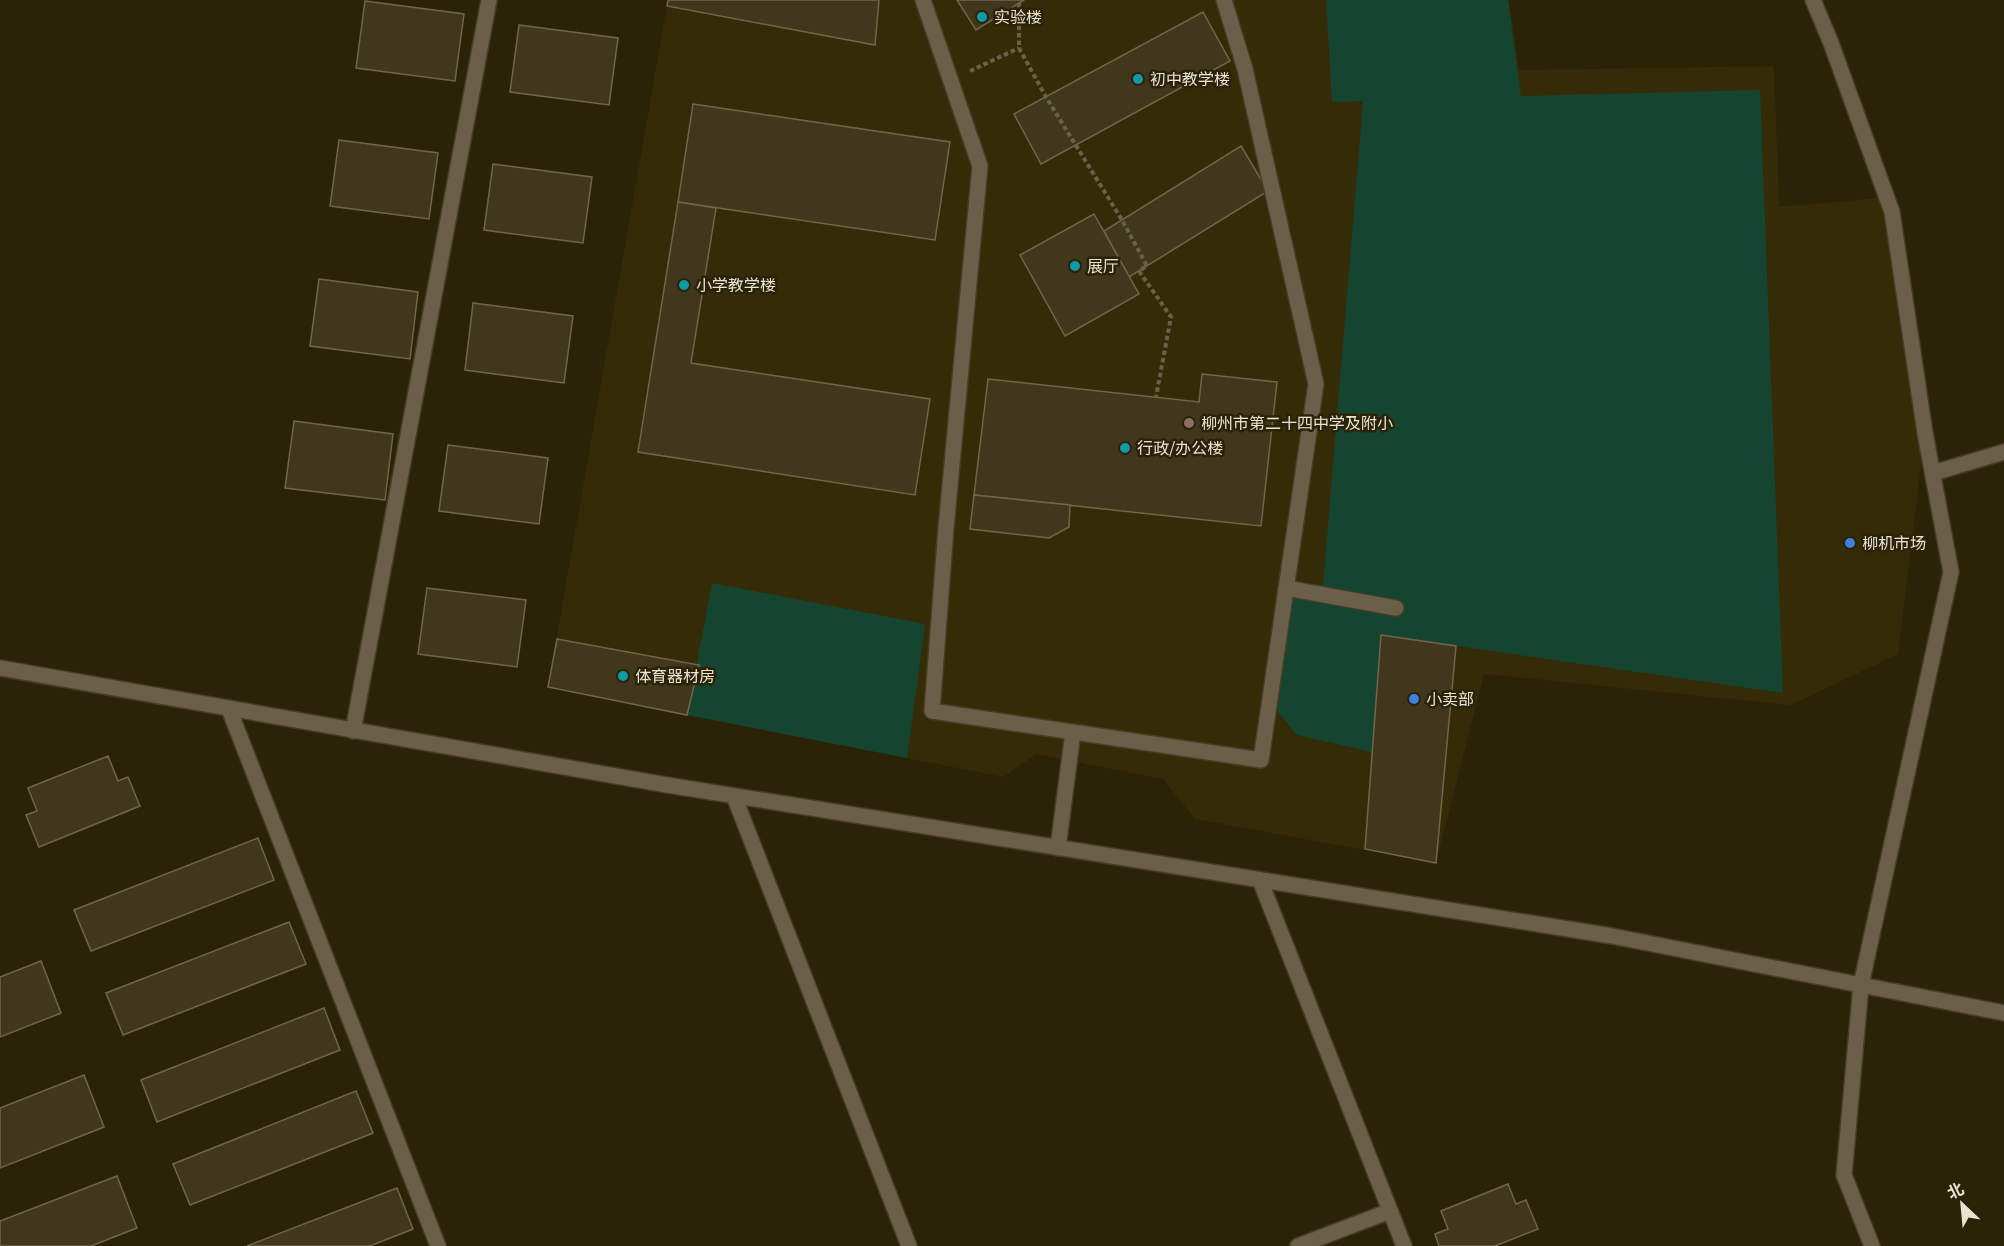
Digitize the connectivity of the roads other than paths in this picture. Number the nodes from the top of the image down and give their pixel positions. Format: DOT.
graph roads {
  1 [pos="489,0"];
  2 [pos="923,0"];
  3 [pos="1224,0"];
  4 [pos="1813,0"];
  5 [pos="2004,452"];
  6 [pos="1933,473"];
  7 [pos="1286,588"];
  8 [pos="1396,608"];
  9 [pos="0,668"];
  10 [pos="229,709"];
  11 [pos="353,731"];
  12 [pos="1073,732"];
  13 [pos="734,796"];
  14 [pos="1058,848"];
  15 [pos="1260,880"];
  16 [pos="1861,985"];
  17 [pos="2004,1013"];
  18 [pos="1390,1211"];
  19 [pos="438,1246"];
  20 [pos="909,1246"];
  21 [pos="1298,1246"];
  22 [pos="1404,1246"];
  23 [pos="1872,1246"];
  1 -- 11 [label="street"];
  2 -- 12 [label="street"];
  3 -- 7 [label="street"];
  4 -- 6 [label="street"];
  5 -- 6 [label="street"];
  6 -- 16 [label="street"];
  7 -- 8 [label="street"];
  7 -- 12 [label="street"];
  9 -- 10 [label="street"];
  10 -- 11 [label="street"];
  10 -- 19 [label="street"];
  11 -- 13 [label="street"];
  12 -- 14 [label="street"];
  13 -- 14 [label="street"];
  13 -- 20 [label="street"];
  14 -- 15 [label="street"];
  15 -- 16 [label="street"];
  15 -- 18 [label="street"];
  16 -- 17 [label="street"];
  16 -- 23 [label="street"];
  18 -- 21 [label="street"];
  18 -- 22 [label="street"];
}
